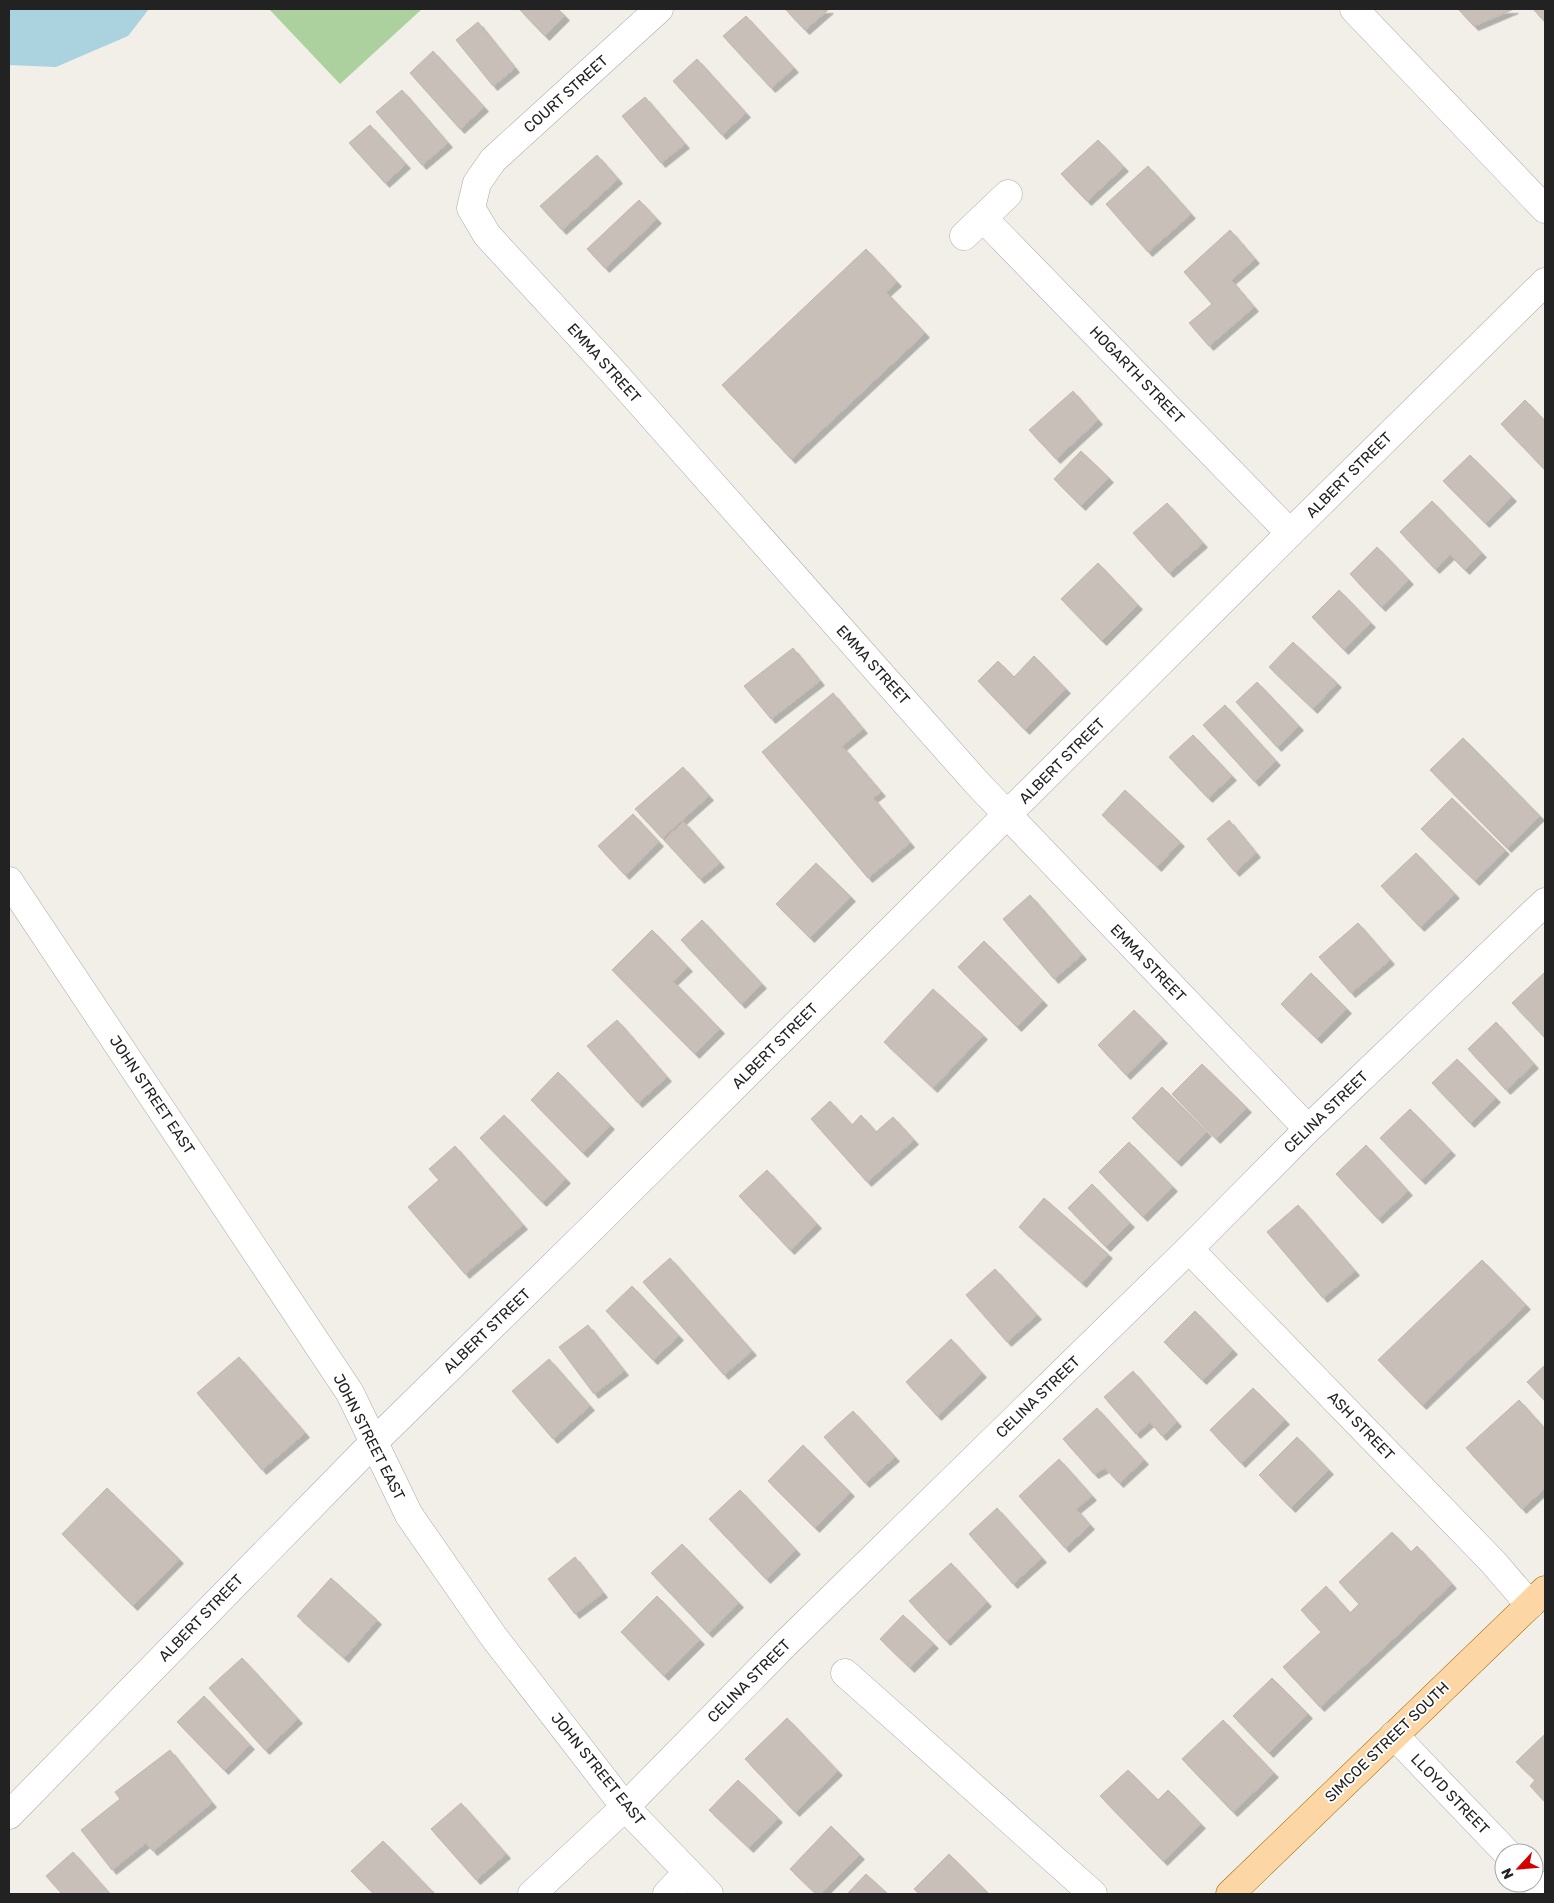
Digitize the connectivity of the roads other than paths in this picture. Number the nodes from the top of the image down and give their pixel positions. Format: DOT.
graph roads {
  1 [pos="660,9"];
  2 [pos="1354,9"];
  3 [pos="476,183"];
  4 [pos="1008,194"];
  5 [pos="1545,209"];
  6 [pos="983,218"];
  7 [pos="964,236"];
  8 [pos="1545,282"];
  9 [pos="1290,533"];
  10 [pos="1007,815"];
  11 [pos="9,881"];
  12 [pos="1545,902"];
  13 [pos="1308,1129"];
  14 [pos="1189,1249"];
  15 [pos="374,1442"];
  16 [pos="1538,1598"];
  17 [pos="845,1673"];
  18 [pos="1394,1735"];
  19 [pos="625,1807"];
  20 [pos="9,1815"];
  21 [pos="1497,1843"];
  22 [pos="688,1872"];
  23 [pos="532,1894"];
  24 [pos="667,1894"];
  25 [pos="709,1894"];
  26 [pos="1093,1894"];
  27 [pos="1230,1894"];
  1 -- 3 [label="street, COURT STREET"];
  2 -- 5 [label="street"];
  3 -- 10 [label="street, EMMA STREET"];
  4 -- 6 [label="street"];
  6 -- 7 [label="street"];
  6 -- 9 [label="street, HOGARTH STREET"];
  8 -- 9 [label="street, ALBERT STREET"];
  9 -- 10 [label="street, ALBERT STREET"];
  10 -- 13 [label="street, EMMA STREET"];
  10 -- 15 [label="street, ALBERT STREET"];
  11 -- 15 [label="street, JOHN STREET EAST"];
  12 -- 13 [label="street, CELINA STREET"];
  13 -- 14 [label="street, CELINA STREET"];
  14 -- 16 [label="street, ASH STREET"];
  14 -- 19 [label="street, CELINA STREET"];
  15 -- 19 [label="street, JOHN STREET EAST"];
  15 -- 20 [label="street, ALBERT STREET"];
  16 -- 18 [label="main road, SIMCOE STREET SOUTH"];
  17 -- 26 [label="street"];
  18 -- 21 [label="street, LLOYD STREET"];
  18 -- 27 [label="main road, SIMCOE STREET SOUTH"];
  19 -- 22 [label="street, JOHN STREET EAST"];
  19 -- 23 [label="street, CELINA STREET"];
  22 -- 24 [label="street"];
  22 -- 25 [label="street, JOHN STREET EAST"];
}
